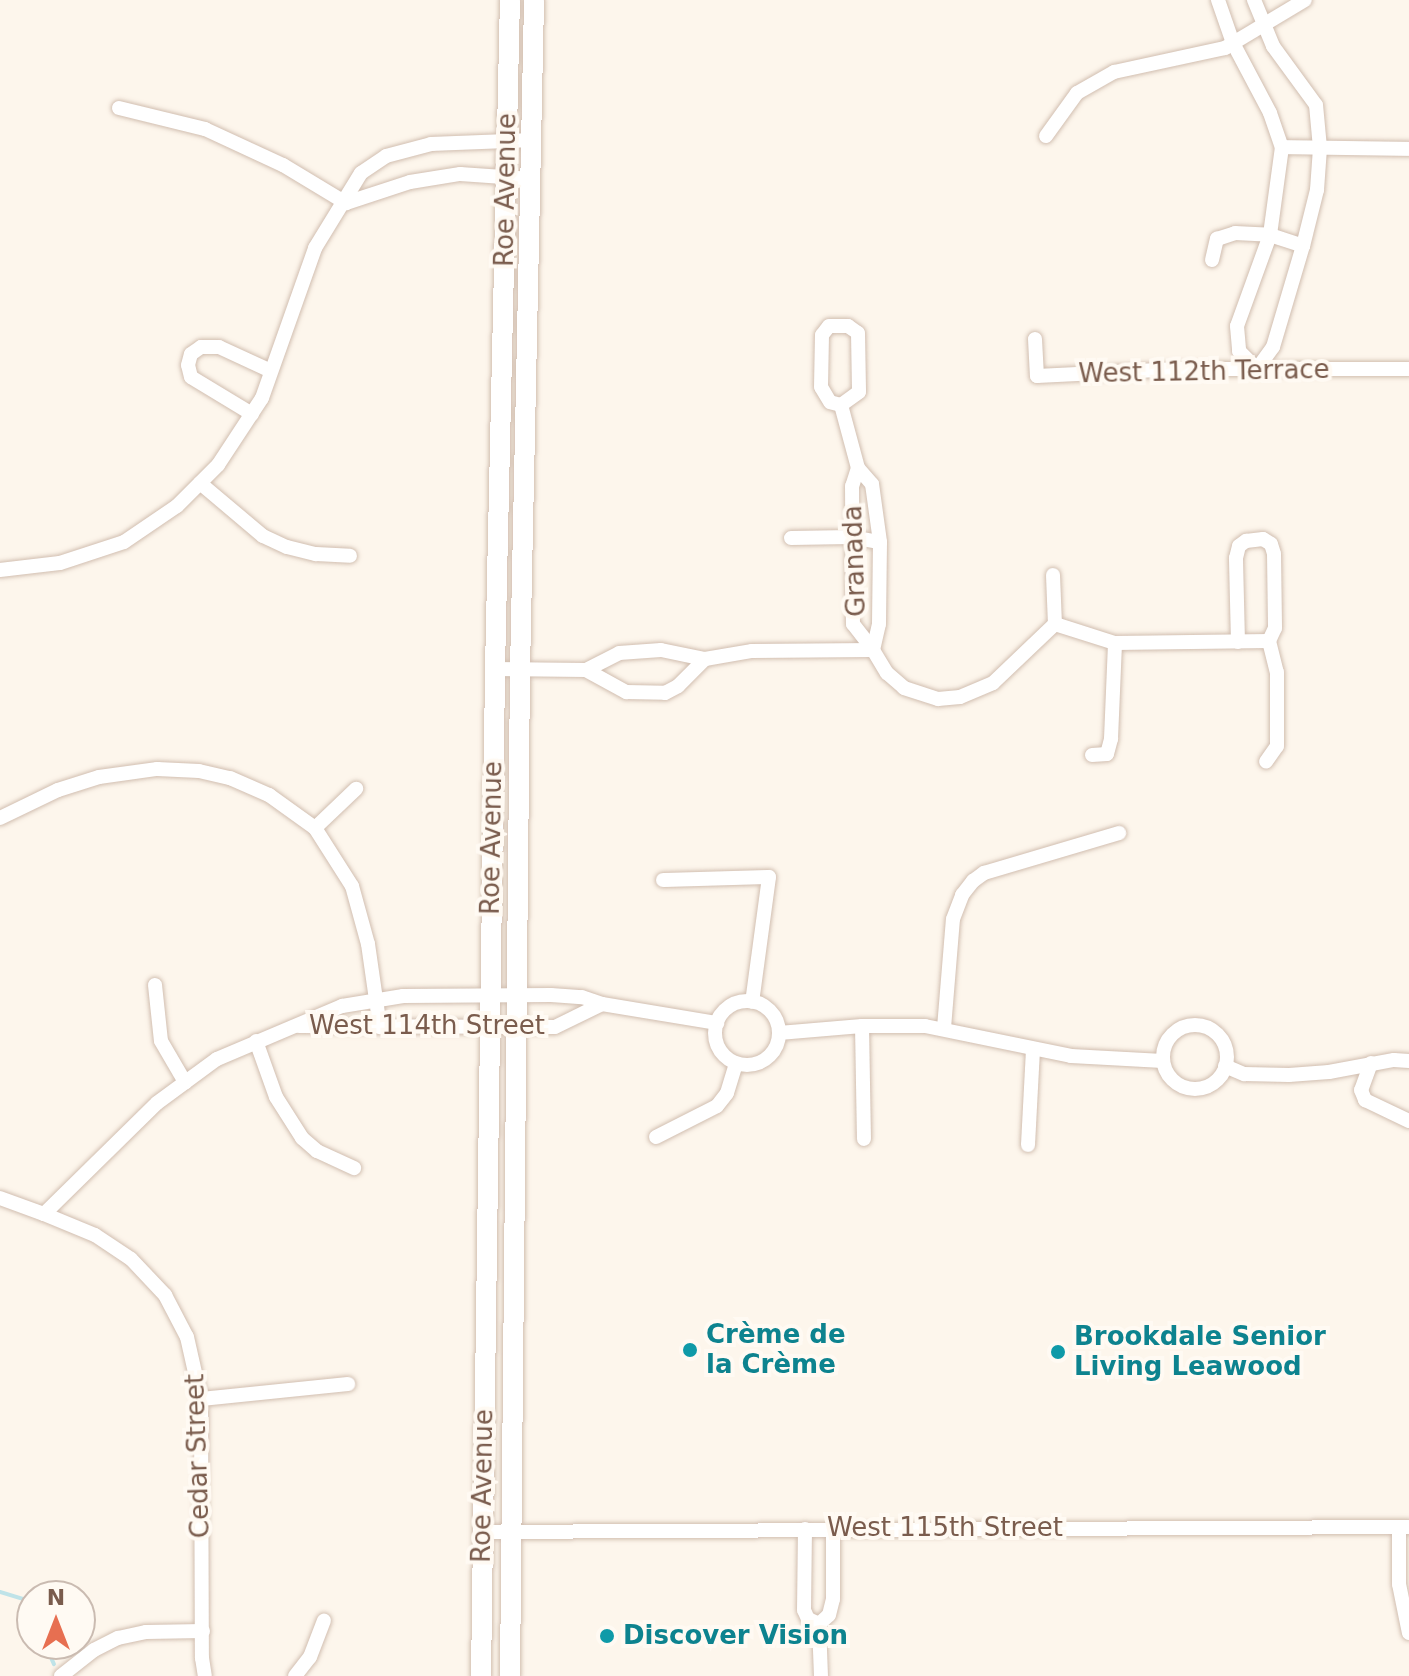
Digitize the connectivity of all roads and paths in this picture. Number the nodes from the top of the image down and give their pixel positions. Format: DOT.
graph roads {
  1 [pos="510,0"];
  2 [pos="534,0"];
  3 [pos="1218,0"];
  4 [pos="1254,0"];
  5 [pos="1305,0"];
  6 [pos="1262,26"];
  7 [pos="1233,43"];
  8 [pos="119,108"];
  9 [pos="1046,136"];
  10 [pos="532,140"];
  11 [pos="508,141"];
  12 [pos="1282,147"];
  13 [pos="1320,148"];
  14 [pos="1409,149"];
  15 [pos="507,179"];
  16 [pos="532,179"];
  17 [pos="346,203"];
  18 [pos="1270,235"];
  19 [pos="1303,246"];
  20 [pos="1212,260"];
  21 [pos="1035,339"];
  22 [pos="1257,369"];
  23 [pos="1409,369"];
  24 [pos="271,371"];
  25 [pos="841,405"];
  26 [pos="252,414"];
  27 [pos="858,468"];
  28 [pos="200,483"];
  29 [pos="851,537"];
  30 [pos="791,538"];
  31 [pos="880,542"];
  32 [pos="350,556"];
  33 [pos="0,570"];
  34 [pos="1053,575"];
  35 [pos="1055,624"];
  36 [pos="1269,641"];
  37 [pos="1238,642"];
  38 [pos="1115,643"];
  39 [pos="873,650"];
  40 [pos="705,659"];
  41 [pos="495,669"];
  42 [pos="520,670"];
  43 [pos="586,670"];
  44 [pos="1092,755"];
  45 [pos="1266,762"];
  46 [pos="356,789"];
  47 [pos="0,818"];
  48 [pos="315,828"];
  49 [pos="1119,833"];
  50 [pos="663,880"];
  51 [pos="155,985"];
  52 [pos="490,994"];
  53 [pos="515,995"];
  54 [pos="377,1001"];
  55 [pos="752,1002"];
  56 [pos="602,1004"];
  57 [pos="717,1023"];
  58 [pos="294,1026"];
  59 [pos="862,1026"];
  60 [pos="380,1027"];
  61 [pos="944,1028"];
  62 [pos="490,1029"];
  63 [pos="514,1029"];
  64 [pos="779,1033"];
  65 [pos="256,1041"];
  66 [pos="1033,1049"];
  67 [pos="1163,1061"];
  68 [pos="1409,1061"];
  69 [pos="736,1063"];
  70 [pos="1371,1063"];
  71 [pos="1225,1066"];
  72 [pos="185,1082"];
  73 [pos="1409,1121"];
  74 [pos="656,1137"];
  75 [pos="864,1139"];
  76 [pos="1028,1145"];
  77 [pos="354,1168"];
  78 [pos="0,1198"];
  79 [pos="44,1214"];
  80 [pos="348,1384"];
  81 [pos="201,1399"];
  82 [pos="1404,1527"];
  83 [pos="805,1529"];
  84 [pos="833,1529"];
  85 [pos="482,1532"];
  86 [pos="509,1532"];
  87 [pos="324,1621"];
  88 [pos="819,1624"];
  89 [pos="203,1631"];
  90 [pos="1409,1633"];
  91 [pos="61,1676"];
  92 [pos="205,1676"];
  93 [pos="295,1676"];
  94 [pos="481,1676"];
  95 [pos="510,1676"];
  96 [pos="821,1676"];
  1 -- 11 [label="main road, Roe Avenue"];
  2 -- 10 [label="main road, Roe Avenue"];
  3 -- 7 [label="street"];
  4 -- 6 [label="street"];
  5 -- 6 [label="street"];
  6 -- 7 [label="street"];
  6 -- 13 [label="street"];
  7 -- 9 [label="street"];
  7 -- 12 [label="street"];
  8 -- 17 [label="street"];
  10 -- 11 [label="street"];
  10 -- 16 [label="main road, Roe Avenue"];
  11 -- 15 [label="main road, Roe Avenue"];
  11 -- 17 [label="street"];
  12 -- 13 [label="street"];
  12 -- 18 [label="street"];
  13 -- 14 [label="street"];
  13 -- 19 [label="street"];
  15 -- 16 [label="street"];
  15 -- 17 [label="street"];
  15 -- 41 [label="main road, Roe Avenue"];
  16 -- 42 [label="main road, Roe Avenue"];
  17 -- 24 [label="street"];
  18 -- 19 [label="street"];
  18 -- 20 [label="street"];
  18 -- 22 [label="street"];
  19 -- 22 [label="street"];
  21 -- 22 [label="street, West 112th Terrace"];
  22 -- 23 [label="street, West 112th Terrace"];
  24 -- 26 [label="street"];
  24 -- 26 [label="street"];
  25 -- 25 [label="street"];
  25 -- 27 [label="street"];
  26 -- 28 [label="street"];
  27 -- 29 [label="street, Granada"];
  27 -- 31 [label="street"];
  28 -- 32 [label="street"];
  28 -- 33 [label="street"];
  29 -- 30 [label="street"];
  29 -- 31 [label="street"];
  29 -- 39 [label="street, Granada"];
  31 -- 39 [label="street"];
  34 -- 35 [label="street"];
  35 -- 38 [label="street"];
  35 -- 39 [label="street, Granada"];
  36 -- 37 [label="street"];
  36 -- 37 [label="street"];
  36 -- 45 [label="street"];
  37 -- 38 [label="street"];
  38 -- 44 [label="street"];
  39 -- 40 [label="street"];
  40 -- 43 [label="street"];
  40 -- 43 [label="street"];
  41 -- 42 [label="street"];
  41 -- 52 [label="main road, Roe Avenue"];
  42 -- 43 [label="street"];
  42 -- 53 [label="main road, Roe Avenue"];
  46 -- 48 [label="street"];
  47 -- 48 [label="street"];
  48 -- 54 [label="street"];
  49 -- 61 [label="street"];
  50 -- 55 [label="street"];
  51 -- 72 [label="street"];
  52 -- 53 [label="street, West 114th Street"];
  52 -- 54 [label="street, West 114th Street"];
  52 -- 62 [label="main road, Roe Avenue"];
  53 -- 56 [label="street, West 114th Street"];
  53 -- 63 [label="main road, Roe Avenue"];
  54 -- 58 [label="street, West 114th Street"];
  54 -- 60 [label="street"];
  55 -- 57 [label="street"];
  55 -- 64 [label="street"];
  56 -- 57 [label="street, West 114th Street"];
  56 -- 63 [label="street, West 114th Street"];
  57 -- 69 [label="street"];
  58 -- 60 [label="street, West 114th Street"];
  58 -- 65 [label="street, West 114th Street"];
  59 -- 61 [label="street"];
  59 -- 64 [label="street"];
  59 -- 75 [label="street"];
  60 -- 62 [label="street, West 114th Street"];
  61 -- 66 [label="street"];
  62 -- 63 [label="street, West 114th Street"];
  62 -- 85 [label="main road, Roe Avenue"];
  63 -- 86 [label="main road, Roe Avenue"];
  64 -- 69 [label="street"];
  65 -- 72 [label="street, West 114th Street"];
  65 -- 77 [label="street"];
  66 -- 67 [label="street"];
  66 -- 76 [label="street"];
  67 -- 71 [label="street"];
  67 -- 71 [label="street"];
  68 -- 70 [label="street"];
  69 -- 74 [label="street"];
  70 -- 71 [label="street"];
  70 -- 73 [label="street"];
  72 -- 79 [label="street, West 114th Street"];
  78 -- 79 [label="street"];
  79 -- 81 [label="street, Cedar Street"];
  80 -- 81 [label="street"];
  81 -- 89 [label="street, Cedar Street"];
  82 -- 84 [label="street, West 115th Street"];
  82 -- 90 [label="street"];
  83 -- 84 [label="street, West 115th Street"];
  83 -- 86 [label="street, West 115th Street"];
  83 -- 88 [label="street"];
  84 -- 88 [label="street"];
  85 -- 86 [label="street, West 115th Street"];
  85 -- 94 [label="main road, Roe Avenue"];
  86 -- 95 [label="main road, Roe Avenue"];
  87 -- 93 [label="street"];
  88 -- 96 [label="street"];
  89 -- 91 [label="street"];
  89 -- 92 [label="street, Cedar Street"];
}
